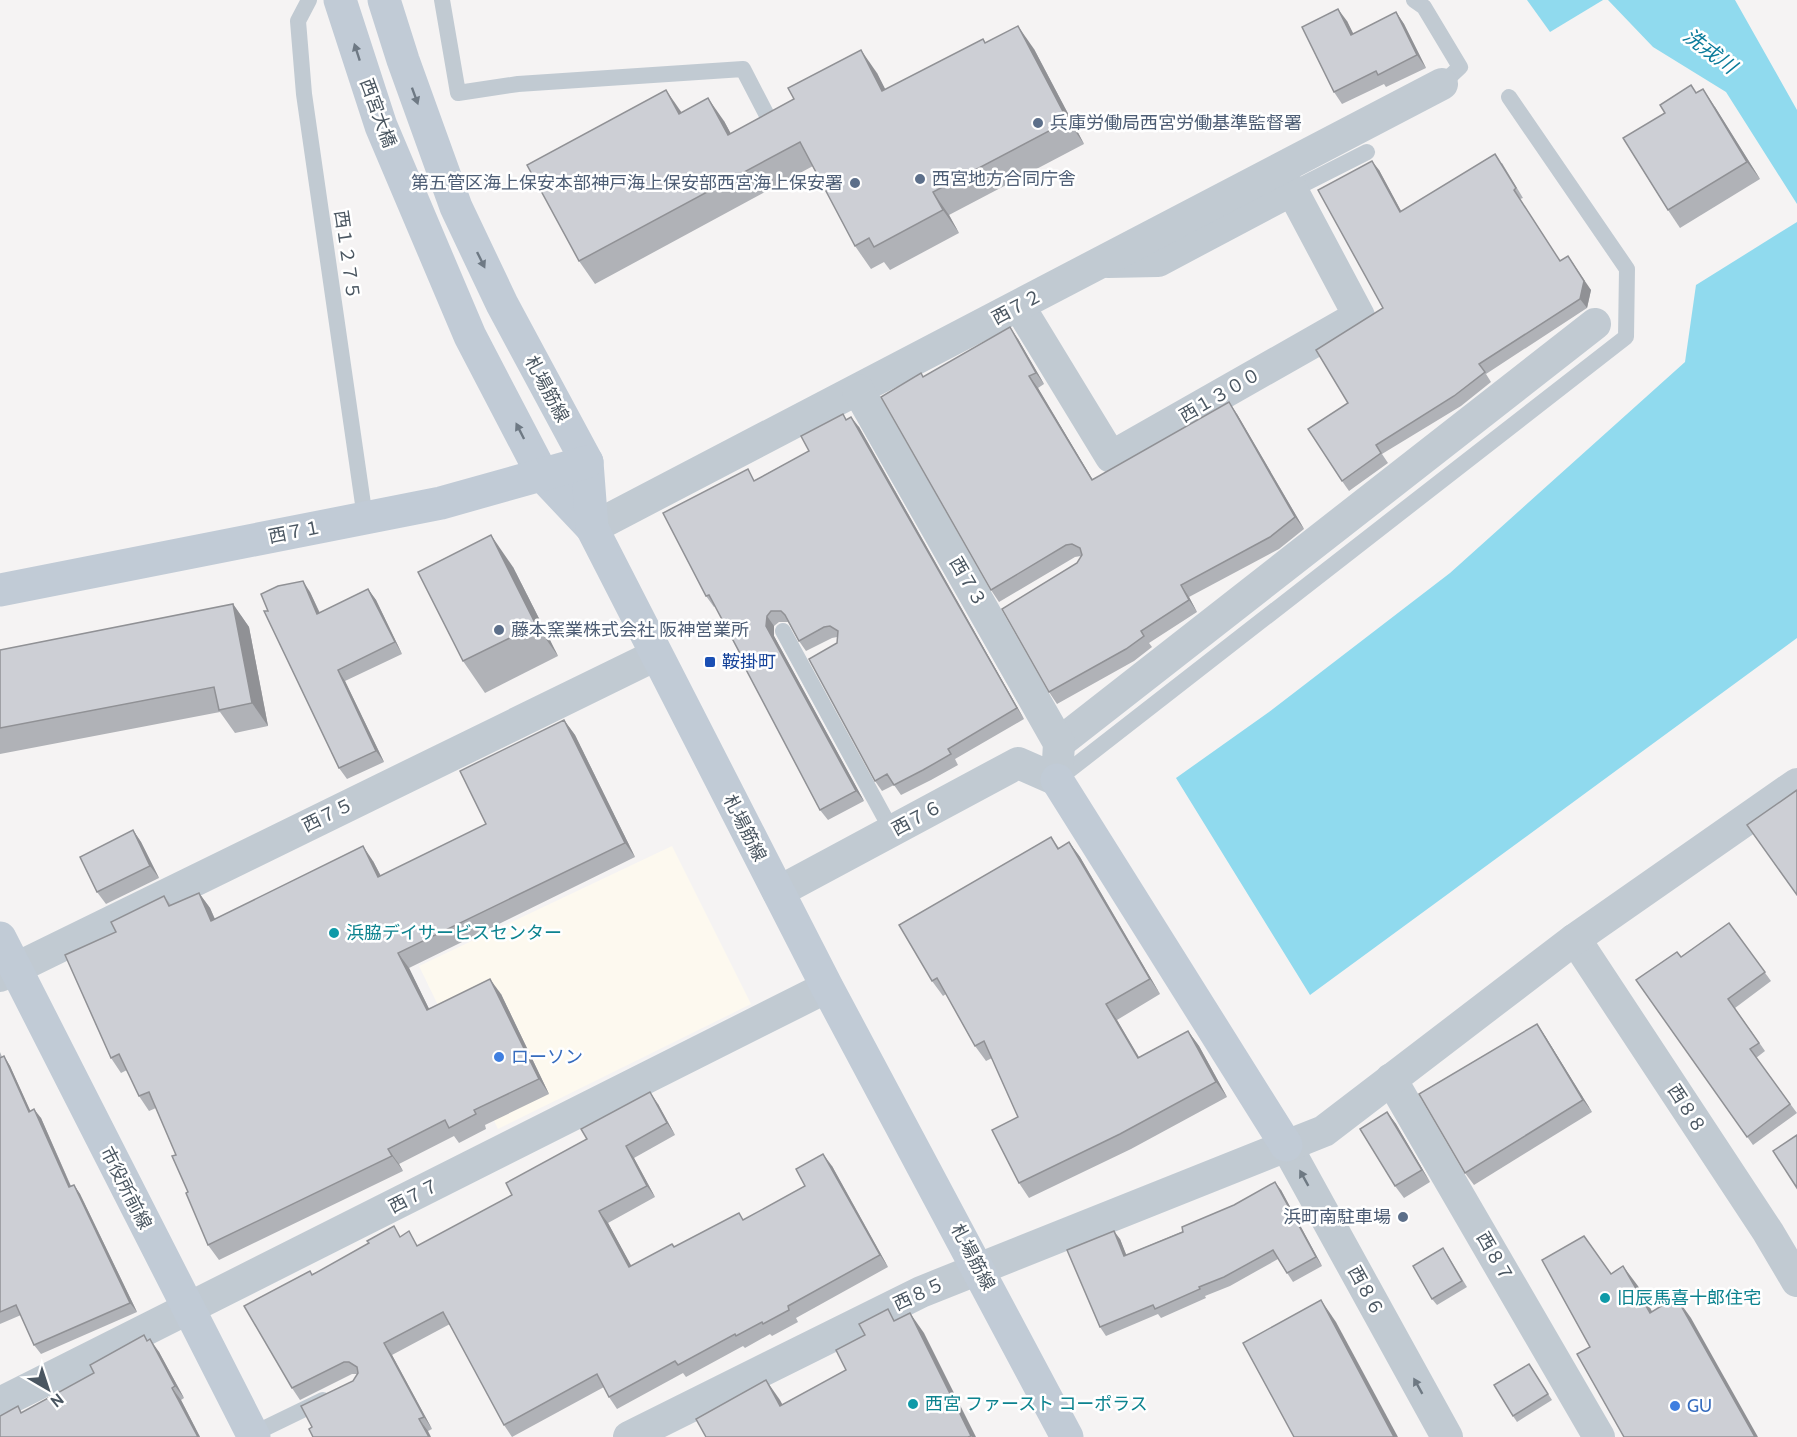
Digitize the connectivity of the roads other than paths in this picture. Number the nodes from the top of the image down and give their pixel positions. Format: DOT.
graph roads {
  1 [pos="309,0"];
  2 [pos="340,0"];
  3 [pos="384,0"];
  4 [pos="442,0"];
  5 [pos="1414,0"];
  6 [pos="1442,84"];
  7 [pos="1509,98"];
  8 [pos="774,129"];
  9 [pos="1366,152"];
  10 [pos="1292,190"];
  11 [pos="1101,262"];
  12 [pos="1018,306"];
  13 [pos="1595,324"];
  14 [pos="858,390"];
  15 [pos="587,462"];
  16 [pos="543,476"];
  17 [pos="366,518"];
  18 [pos="592,528"];
  19 [pos="0,590"];
  20 [pos="783,631"];
  21 [pos="656,655"];
  22 [pos="819,656"];
  23 [pos="802,665"];
  24 [pos="1059,743"];
  25 [pos="1057,780"];
  26 [pos="1797,784"];
  27 [pos="892,831"];
  28 [pos="778,892"];
  29 [pos="0,938"];
  30 [pos="1575,939"];
  31 [pos="7,972"];
  32 [pos="827,987"];
  33 [pos="1390,1079"];
  34 [pos="1286,1145"];
  35 [pos="979,1268"];
  36 [pos="1797,1281"];
  37 [pos="188,1309"];
  38 [pos="335,1394"];
  39 [pos="0,1403"];
  40 [pos="253,1436"];
  41 [pos="629,1437"];
  42 [pos="1067,1437"];
  43 [pos="1447,1437"];
  44 [pos="1599,1437"];
  1 -- 17 [label="lane, 西１２７５"];
  16 -- 2 [label="street, 西宮大橋, one-way"];
  3 -- 15 [label="street, 札場筋線, one-way"];
  4 -- 8 [label="lane"];
  5 -- 6 [label="lane"];
  6 -- 11 [label="street, 西７２"];
  7 -- 25 [label="lane"];
  9 -- 10 [label="lane"];
  10 -- 11 [label="street"];
  10 -- 12 [label="street, 西１３００"];
  11 -- 12 [label="street, 西７２"];
  12 -- 14 [label="street, 西７２"];
  13 -- 24 [label="street"];
  14 -- 18 [label="street, 西７２"];
  14 -- 24 [label="street, 西７３"];
  15 -- 16 [label="street, 西７１"];
  15 -- 18 [label="street, 札場筋線"];
  16 -- 17 [label="street, 西７１"];
  16 -- 18 [label="street, 西宮大橋"];
  17 -- 19 [label="street, 西７１"];
  18 -- 21 [label="street, 札場筋線"];
  20 -- 23 [label="lane"];
  21 -- 28 [label="street, 札場筋線"];
  21 -- 31 [label="street, 西７５"];
  22 -- 23 [label="lane"];
  23 -- 27 [label="lane"];
  24 -- 25 [label="street"];
  25 -- 27 [label="street, 西７６"];
  25 -- 34 [label="street"];
  26 -- 30 [label="street, 西８５"];
  27 -- 28 [label="street, 西７６"];
  28 -- 32 [label="street, 札場筋線"];
  29 -- 31 [label="street, 市役所前線"];
  30 -- 33 [label="street, 西８５"];
  30 -- 36 [label="street, 西８８"];
  31 -- 37 [label="street, 市役所前線"];
  32 -- 35 [label="street, 札場筋線"];
  32 -- 37 [label="street, 西７７"];
  33 -- 34 [label="street, 西８５"];
  33 -- 44 [label="street, 西８７"];
  34 -- 35 [label="street, 西８５"];
  43 -- 34 [label="street, 西８６, one-way"];
  35 -- 41 [label="street, 西８５"];
  35 -- 42 [label="street, 札場筋線"];
  37 -- 39 [label="street, 西７７"];
  37 -- 40 [label="street, 市役所前線"];
  38 -- 40 [label="lane"];
}
